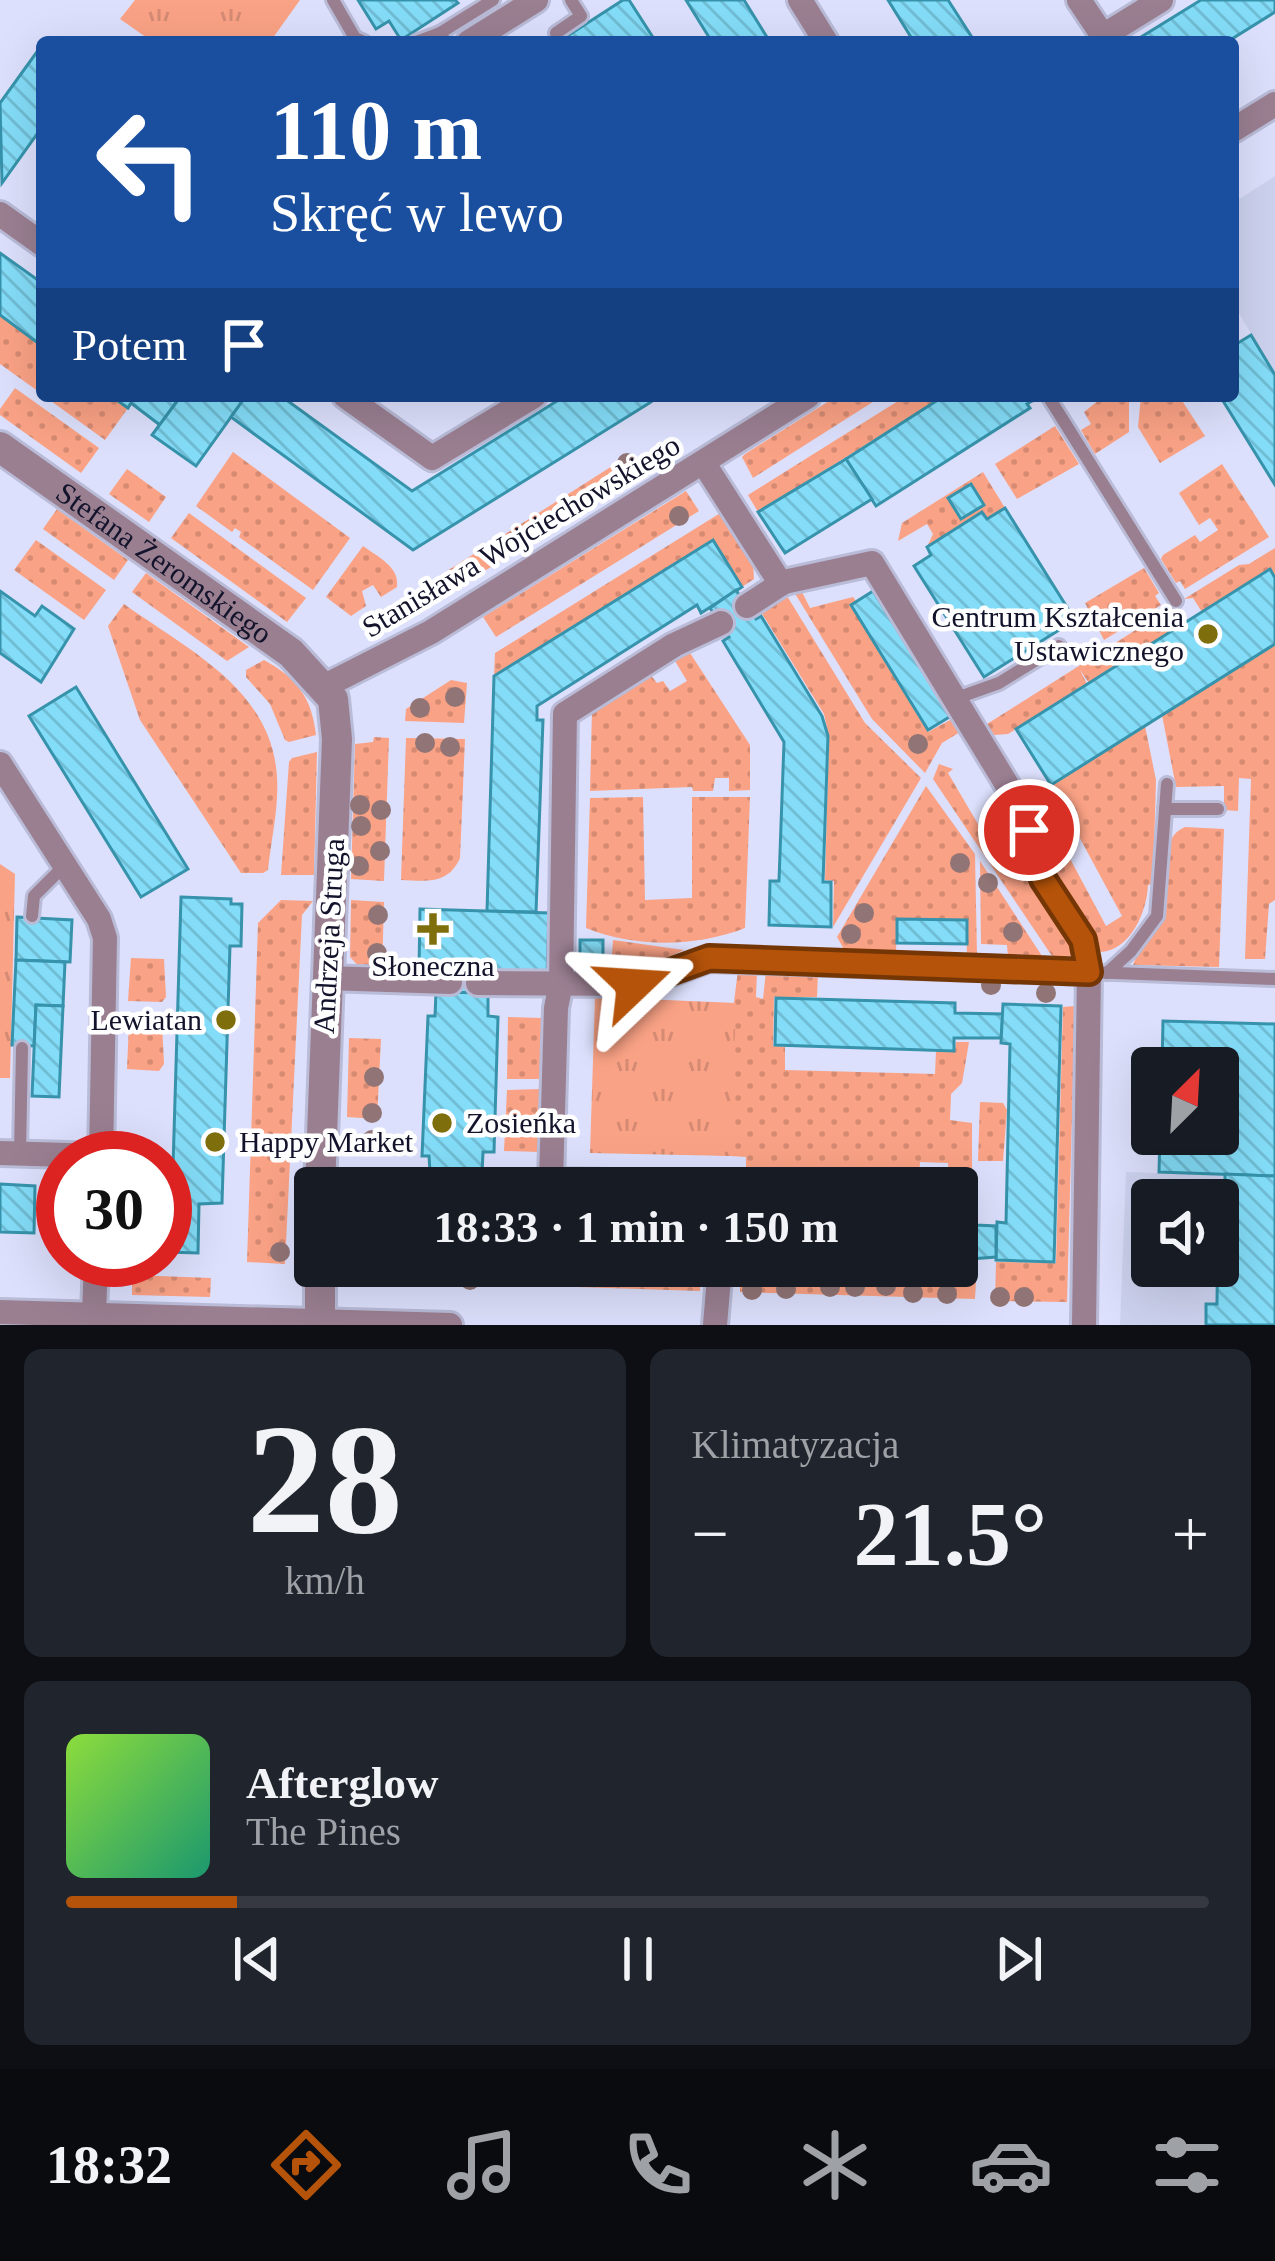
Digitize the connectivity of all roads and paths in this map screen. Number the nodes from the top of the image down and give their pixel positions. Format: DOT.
graph roads {
  1 [pos="332,0"];
  2 [pos="493,0"];
  3 [pos="536,0"];
  4 [pos="571,0"];
  5 [pos="800,0"];
  6 [pos="1079,0"];
  7 [pos="1161,0"];
  8 [pos="556,33"];
  9 [pos="354,36"];
  10 [pos="444,36"];
  11 [pos="479,36"];
  12 [pos="822,36"];
  13 [pos="1101,36"];
  14 [pos="1104,36"];
  15 [pos="1275,104"];
  16 [pos="1239,126"];
  17 [pos="0,214"];
  18 [pos="36,240"];
  19 [pos="353,402"];
  20 [pos="524,402"];
  21 [pos="798,402"];
  22 [pos="1052,402"];
  23 [pos="0,447"];
  24 [pos="703,462"];
  25 [pos="781,584"];
  26 [pos="1176,601"];
  27 [pos="747,606"];
  28 [pos="721,623"];
  29 [pos="1059,646"];
  30 [pos="325,686"];
  31 [pos="957,698"];
  32 [pos="0,764"];
  33 [pos="1167,784"];
  34 [pos="1012,793"];
  35 [pos="1166,809"];
  36 [pos="1218,809"];
  37 [pos="1029,830"];
  38 [pos="64,866"];
  39 [pos="32,916"];
  40 [pos="1098,972"];
  41 [pos="326,978"];
  42 [pos="1275,979"];
  43 [pos="450,982"];
  44 [pos="478,983"];
  45 [pos="561,983"];
  46 [pos="22,1048"];
  47 [pos="102,1131"];
  48 [pos="10,1154"];
  49 [pos="320,1167"];
  50 [pos="550,1167"];
  51 [pos="95,1287"];
  52 [pos="320,1287"];
  53 [pos="718,1287"];
  54 [pos="0,1312"];
  55 [pos="94,1314"];
  56 [pos="320,1323"];
  57 [pos="450,1325"];
  58 [pos="715,1325"];
  59 [pos="1084,1325"];
  1 -- 9 [label="lane"];
  2 -- 10 [label="lane"];
  3 -- 11 [label="street"];
  4 -- 8 [label="lane"];
  5 -- 12 [label="street"];
  6 -- 13 [label="street"];
  7 -- 14 [label="street"];
  15 -- 16 [label="street"];
  17 -- 18 [label="street"];
  19 -- 20 [label="street"];
  21 -- 24 [label="street, Stanisława Wojciechowskiego"];
  22 -- 26 [label="lane"];
  23 -- 30 [label="street, Stefana Żeromskiego"];
  24 -- 25 [label="street"];
  24 -- 30 [label="street, Stanisława Wojciechowskiego"];
  25 -- 27 [label="street"];
  25 -- 31 [label="street"];
  28 -- 45 [label="street"];
  29 -- 31 [label="lane"];
  30 -- 41 [label="street, Andrzeja Struga"];
  31 -- 34 [label="street"];
  32 -- 38 [label="street"];
  33 -- 35 [label="lane"];
  35 -- 36 [label="lane"];
  35 -- 40 [label="lane"];
  37 -- 40 [label="lane"];
  38 -- 39 [label="lane"];
  38 -- 47 [label="street"];
  40 -- 42 [label="lane"];
  40 -- 45 [label="street"];
  40 -- 59 [label="street"];
  41 -- 43 [label="street"];
  41 -- 49 [label="street, Andrzeja Struga"];
  44 -- 45 [label="street"];
  45 -- 50 [label="street"];
  46 -- 48 [label="lane"];
  51 -- 55 [label="street"];
  52 -- 56 [label="street"];
  53 -- 58 [label="street"];
  54 -- 55 [label="street"];
  55 -- 56 [label="street"];
  56 -- 57 [label="street"];
}
